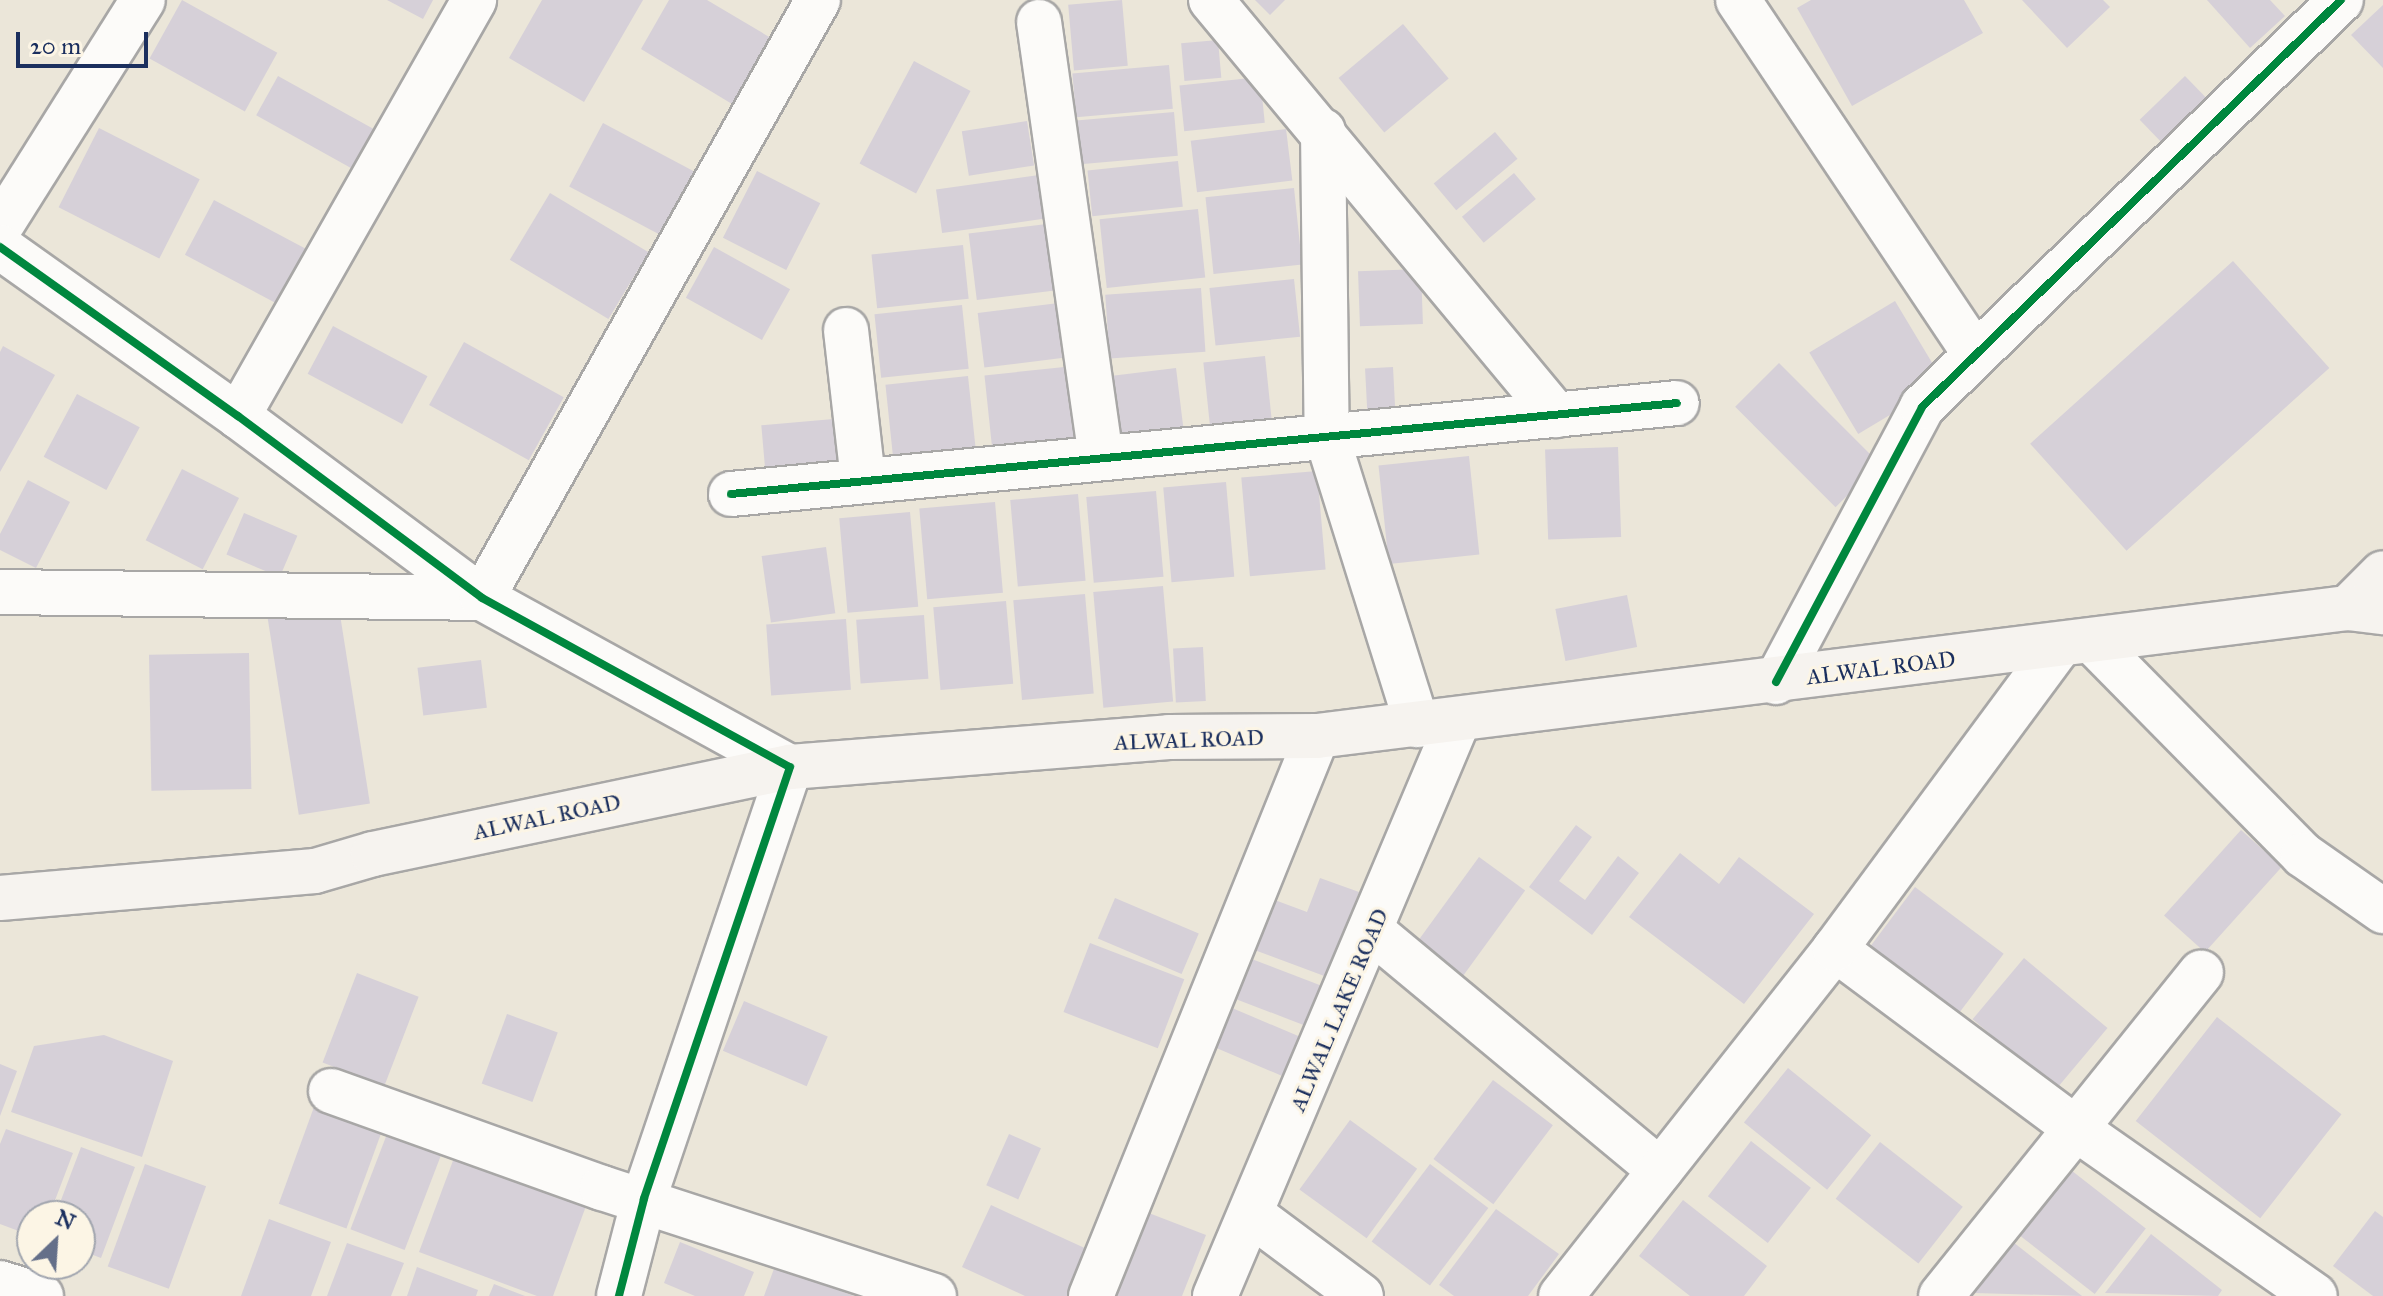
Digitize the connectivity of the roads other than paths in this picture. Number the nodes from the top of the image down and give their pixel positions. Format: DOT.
graph roads {
  1 [pos="143,0"];
  2 [pos="474,0"];
  3 [pos="818,0"];
  4 [pos="1211,0"];
  5 [pos="1738,0"];
  6 [pos="2341,0"];
  7 [pos="1039,22"];
  8 [pos="1323,131"];
  9 [pos="0,227"];
  10 [pos="0,247"];
  11 [pos="846,330"];
  12 [pos="1975,354"];
  13 [pos="1677,403"];
  14 [pos="1556,415"];
  15 [pos="238,416"];
  16 [pos="1327,437"];
  17 [pos="1101,456"];
  18 [pos="863,480"];
  19 [pos="731,494"];
  20 [pos="2383,573"];
  21 [pos="0,592"];
  22 [pos="482,598"];
  23 [pos="2366,610"];
  24 [pos="2077,644"];
  25 [pos="1776,682"];
  26 [pos="1437,723"];
  27 [pos="1317,736"];
  28 [pos="790,767"];
  29 [pos="0,898"];
  30 [pos="2383,911"];
  31 [pos="1373,932"];
  32 [pos="1835,949"];
  33 [pos="2201,973"];
  34 [pos="331,1091"];
  35 [pos="2078,1130"];
  36 [pos="1660,1170"];
  37 [pos="644,1199"];
  38 [pos="1251,1214"];
  39 [pos="0,1283"];
  40 [pos="2296,1290"];
  41 [pos="41,1296"];
  42 [pos="619,1296"];
  43 [pos="934,1296"];
  44 [pos="1091,1296"];
  45 [pos="1215,1296"];
  46 [pos="1361,1296"];
  47 [pos="1561,1296"];
  48 [pos="1941,1296"];
  1 -- 9 [label="street"];
  2 -- 15 [label="street"];
  3 -- 22 [label="street"];
  4 -- 8 [label="street"];
  5 -- 12 [label="street"];
  6 -- 12 [label="street"];
  7 -- 17 [label="street"];
  8 -- 14 [label="street"];
  8 -- 16 [label="street"];
  10 -- 15 [label="street"];
  11 -- 18 [label="street"];
  12 -- 25 [label="street"];
  13 -- 14 [label="street"];
  14 -- 16 [label="street"];
  15 -- 22 [label="street"];
  16 -- 17 [label="street"];
  16 -- 26 [label="street"];
  17 -- 18 [label="street"];
  18 -- 19 [label="street"];
  20 -- 23 [label="main road"];
  21 -- 22 [label="street"];
  22 -- 28 [label="street"];
  23 -- 24 [label="main road, ALWAL ROAD"];
  24 -- 25 [label="main road, ALWAL ROAD"];
  24 -- 30 [label="street"];
  24 -- 32 [label="street"];
  25 -- 26 [label="main road, ALWAL ROAD"];
  26 -- 27 [label="main road, ALWAL ROAD"];
  26 -- 31 [label="street, ALWAL LAKE ROAD"];
  27 -- 28 [label="main road, ALWAL ROAD"];
  27 -- 44 [label="street"];
  28 -- 29 [label="main road, ALWAL ROAD"];
  28 -- 37 [label="street"];
  31 -- 36 [label="street"];
  31 -- 38 [label="street, ALWAL LAKE ROAD"];
  32 -- 35 [label="street"];
  32 -- 36 [label="street"];
  33 -- 35 [label="street"];
  34 -- 37 [label="street"];
  35 -- 40 [label="street"];
  35 -- 48 [label="street"];
  36 -- 47 [label="street"];
  37 -- 42 [label="street"];
  37 -- 43 [label="street"];
  38 -- 45 [label="street, ALWAL LAKE ROAD"];
  38 -- 46 [label="street"];
  39 -- 41 [label="street"];
}
